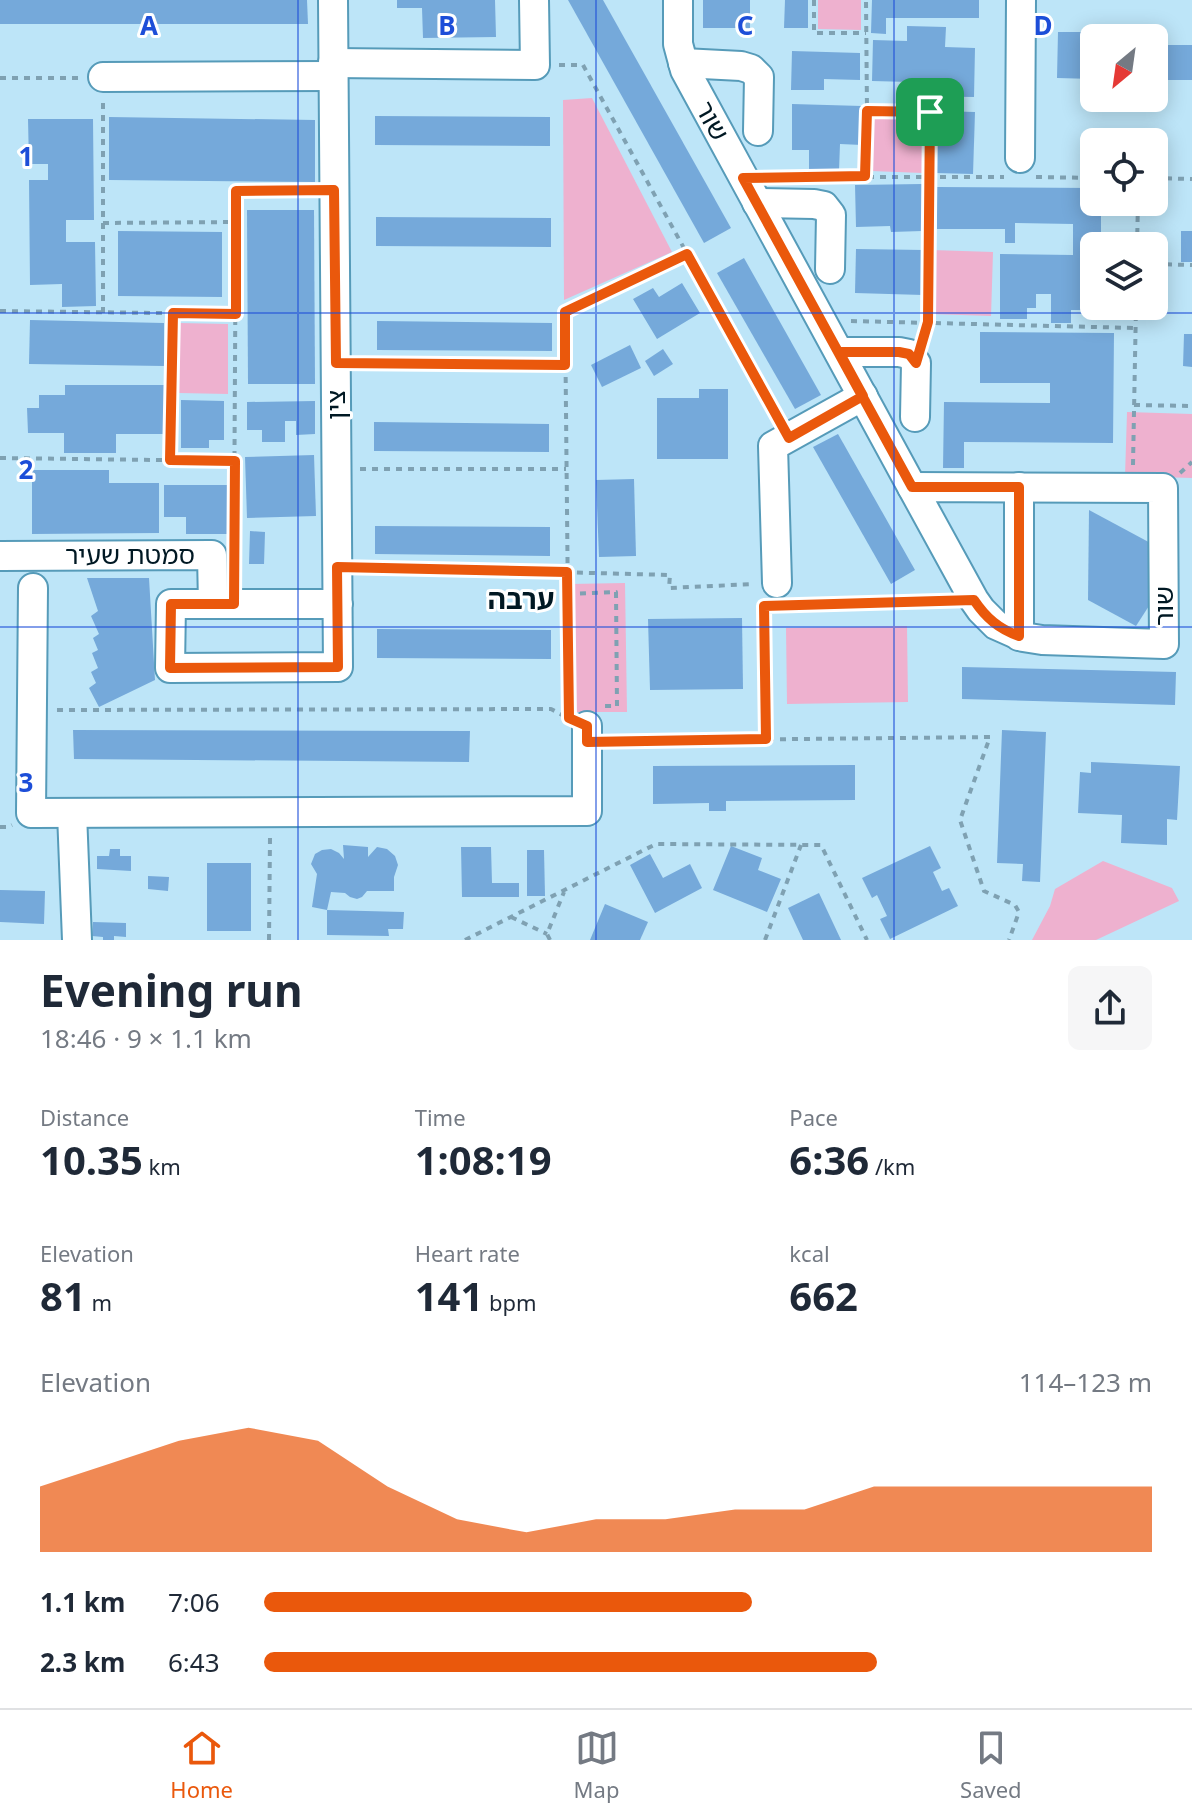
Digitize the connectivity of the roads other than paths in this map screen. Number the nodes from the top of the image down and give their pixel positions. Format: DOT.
graph roads {
  1 [pos="333,0"];
  2 [pos="534,0"];
  3 [pos="678,0"];
  4 [pos="1021,0"];
  5 [pos="683,63"];
  6 [pos="333,70"];
  7 [pos="103,77"];
  8 [pos="758,131"];
  9 [pos="1020,171"];
  10 [pos="757,203"];
  11 [pos="830,269"];
  12 [pos="839,352"];
  13 [pos="863,396"];
  14 [pos="915,417"];
  15 [pos="912,487"];
  16 [pos="1019,487"];
  17 [pos="0,556"];
  18 [pos="777,583"];
  19 [pos="33,588"];
  20 [pos="213,604"];
  21 [pos="338,604"];
  22 [pos="1019,636"];
  23 [pos="338,667"];
  24 [pos="583,717"];
  25 [pos="72,813"];
  26 [pos="77,940"];
  1 -- 6 [label="street, צין"];
  2 -- 6 [label="street"];
  3 -- 5 [label="street, שור"];
  4 -- 9 [label="street"];
  5 -- 8 [label="street"];
  5 -- 10 [label="street, שור"];
  6 -- 7 [label="street"];
  6 -- 21 [label="street, צין"];
  10 -- 11 [label="street"];
  10 -- 12 [label="street, שור"];
  12 -- 13 [label="street, שור"];
  12 -- 14 [label="street"];
  13 -- 15 [label="street, שור"];
  13 -- 18 [label="street"];
  15 -- 16 [label="street, שור"];
  15 -- 22 [label="street, שור"];
  16 -- 22 [label="street"];
  16 -- 22 [label="street, שור"];
  17 -- 20 [label="street, סמטת שעיר"];
  19 -- 25 [label="street"];
  20 -- 21 [label="street, סמטת שעיר"];
  20 -- 23 [label="street, סמטת שעיר"];
  21 -- 23 [label="street, צין"];
  24 -- 25 [label="street"];
  25 -- 26 [label="street"];
}
